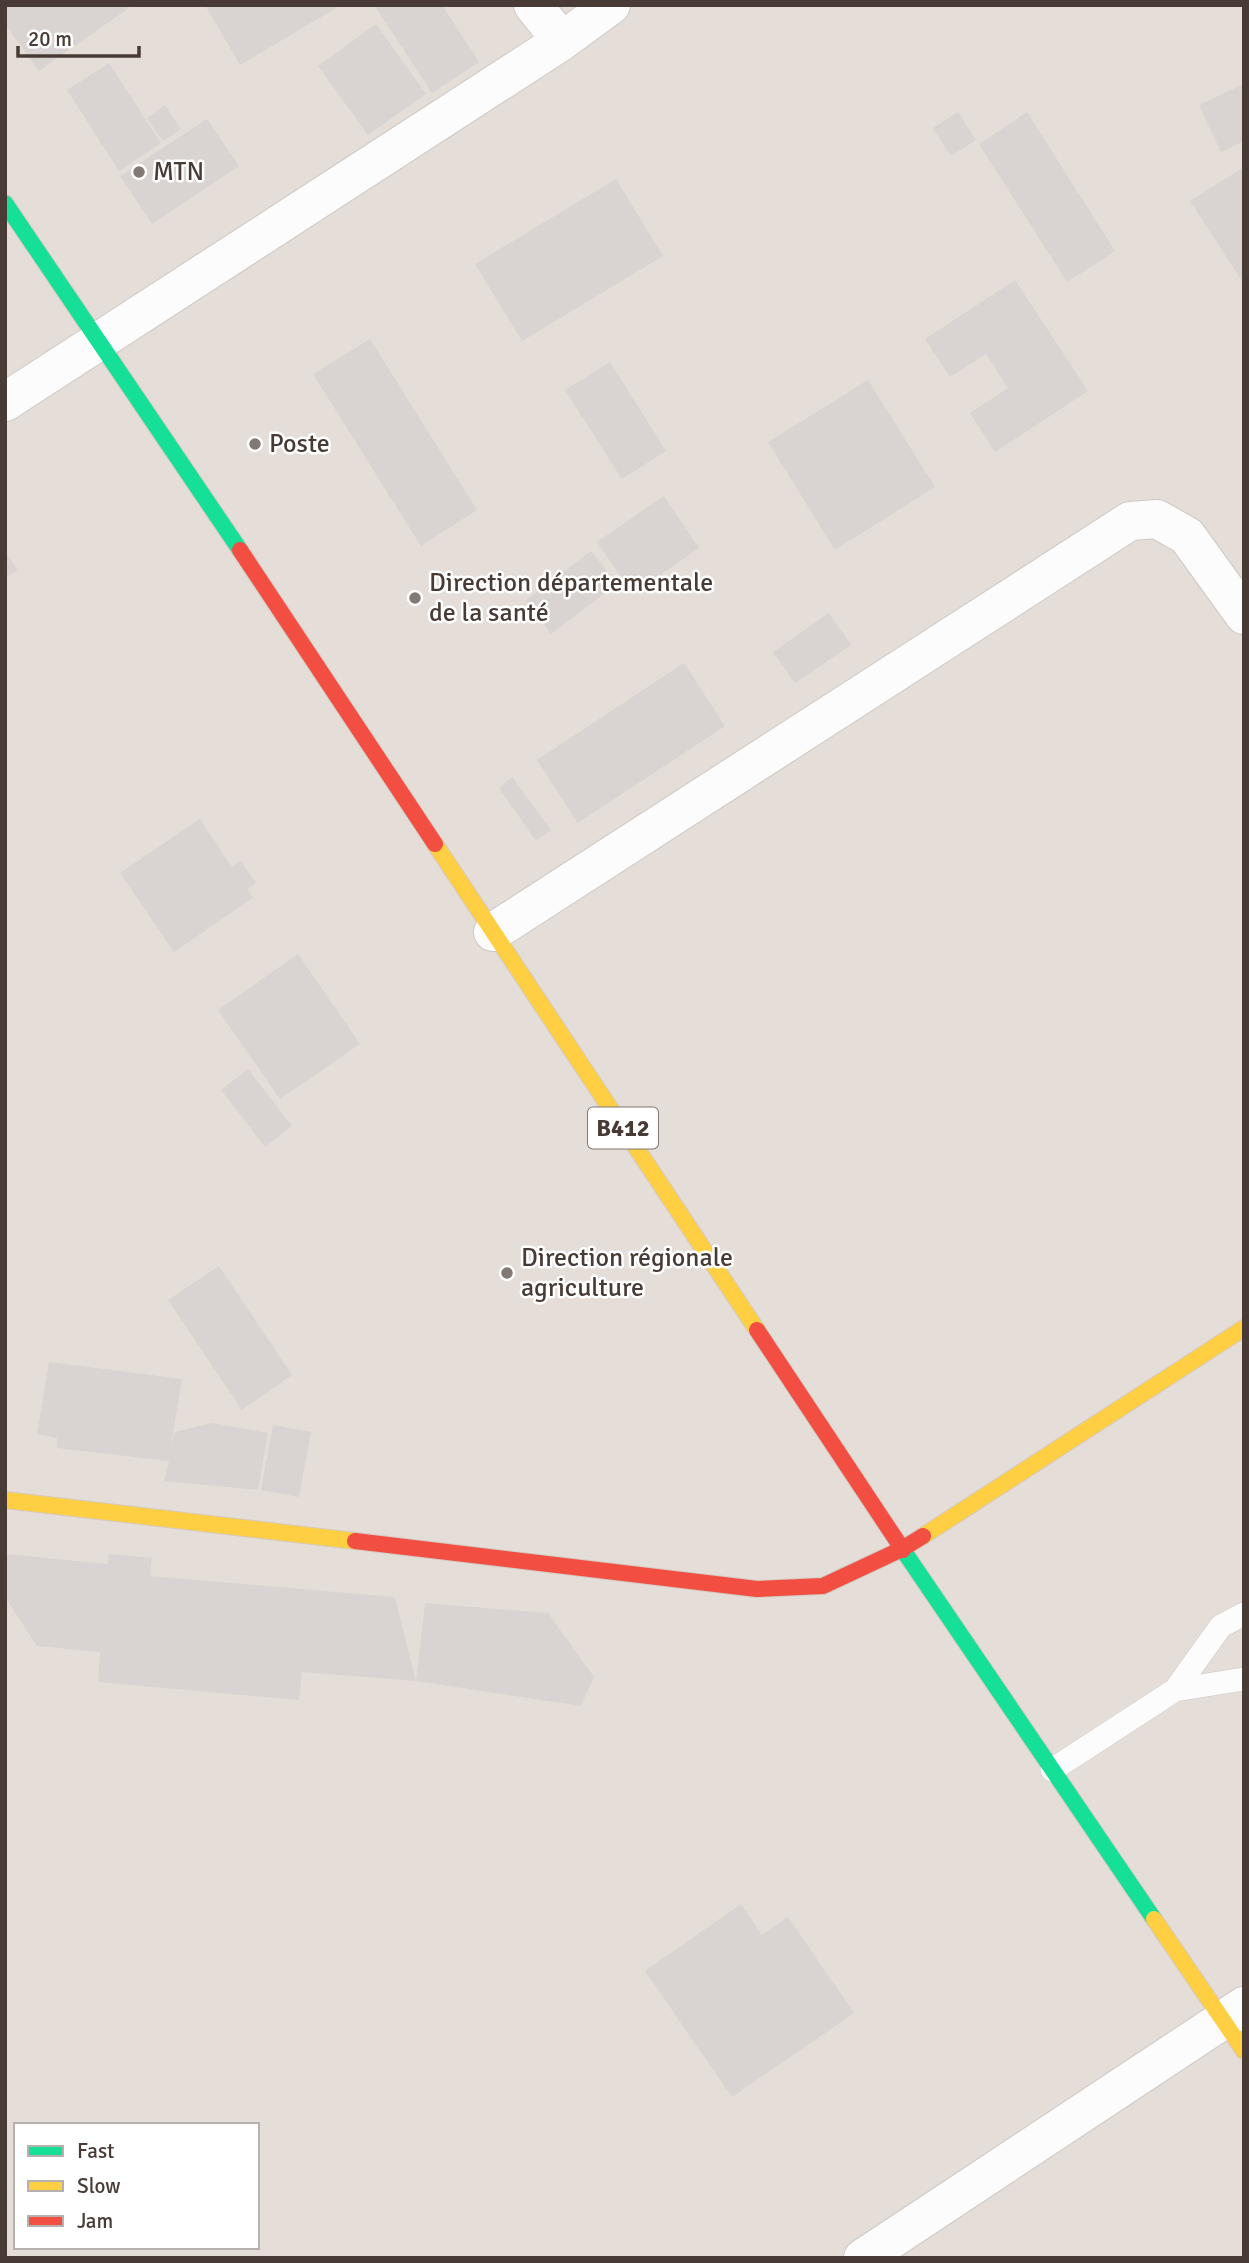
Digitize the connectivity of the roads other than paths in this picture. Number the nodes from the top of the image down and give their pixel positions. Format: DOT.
graph roads {
  1 [pos="533,5"];
  2 [pos="611,5"];
  3 [pos="562,41"];
  4 [pos="5,203"];
  5 [pos="100,339"];
  6 [pos="5,402"];
  7 [pos="1244,615"];
  8 [pos="493,932"];
  9 [pos="1244,1328"];
  10 [pos="5,1500"];
  11 [pos="902,1549"];
  12 [pos="1244,1614"];
  13 [pos="1244,1679"];
  14 [pos="1175,1690"];
  15 [pos="1052,1770"];
  16 [pos="1233,2012"];
  17 [pos="1244,2051"];
  18 [pos="863,2258"];
  1 -- 3 [label="street"];
  2 -- 3 [label="street"];
  3 -- 5 [label="street"];
  4 -- 5 [label="main road, B412"];
  5 -- 6 [label="street"];
  5 -- 8 [label="main road, B412"];
  7 -- 8 [label="street"];
  8 -- 11 [label="main road, B412"];
  9 -- 11 [label="main road"];
  10 -- 11 [label="main road"];
  11 -- 15 [label="main road, B412"];
  12 -- 14 [label="lane"];
  13 -- 14 [label="lane"];
  14 -- 15 [label="lane"];
  15 -- 16 [label="main road, B412"];
  16 -- 17 [label="main road, B412"];
  16 -- 18 [label="street"];
}
